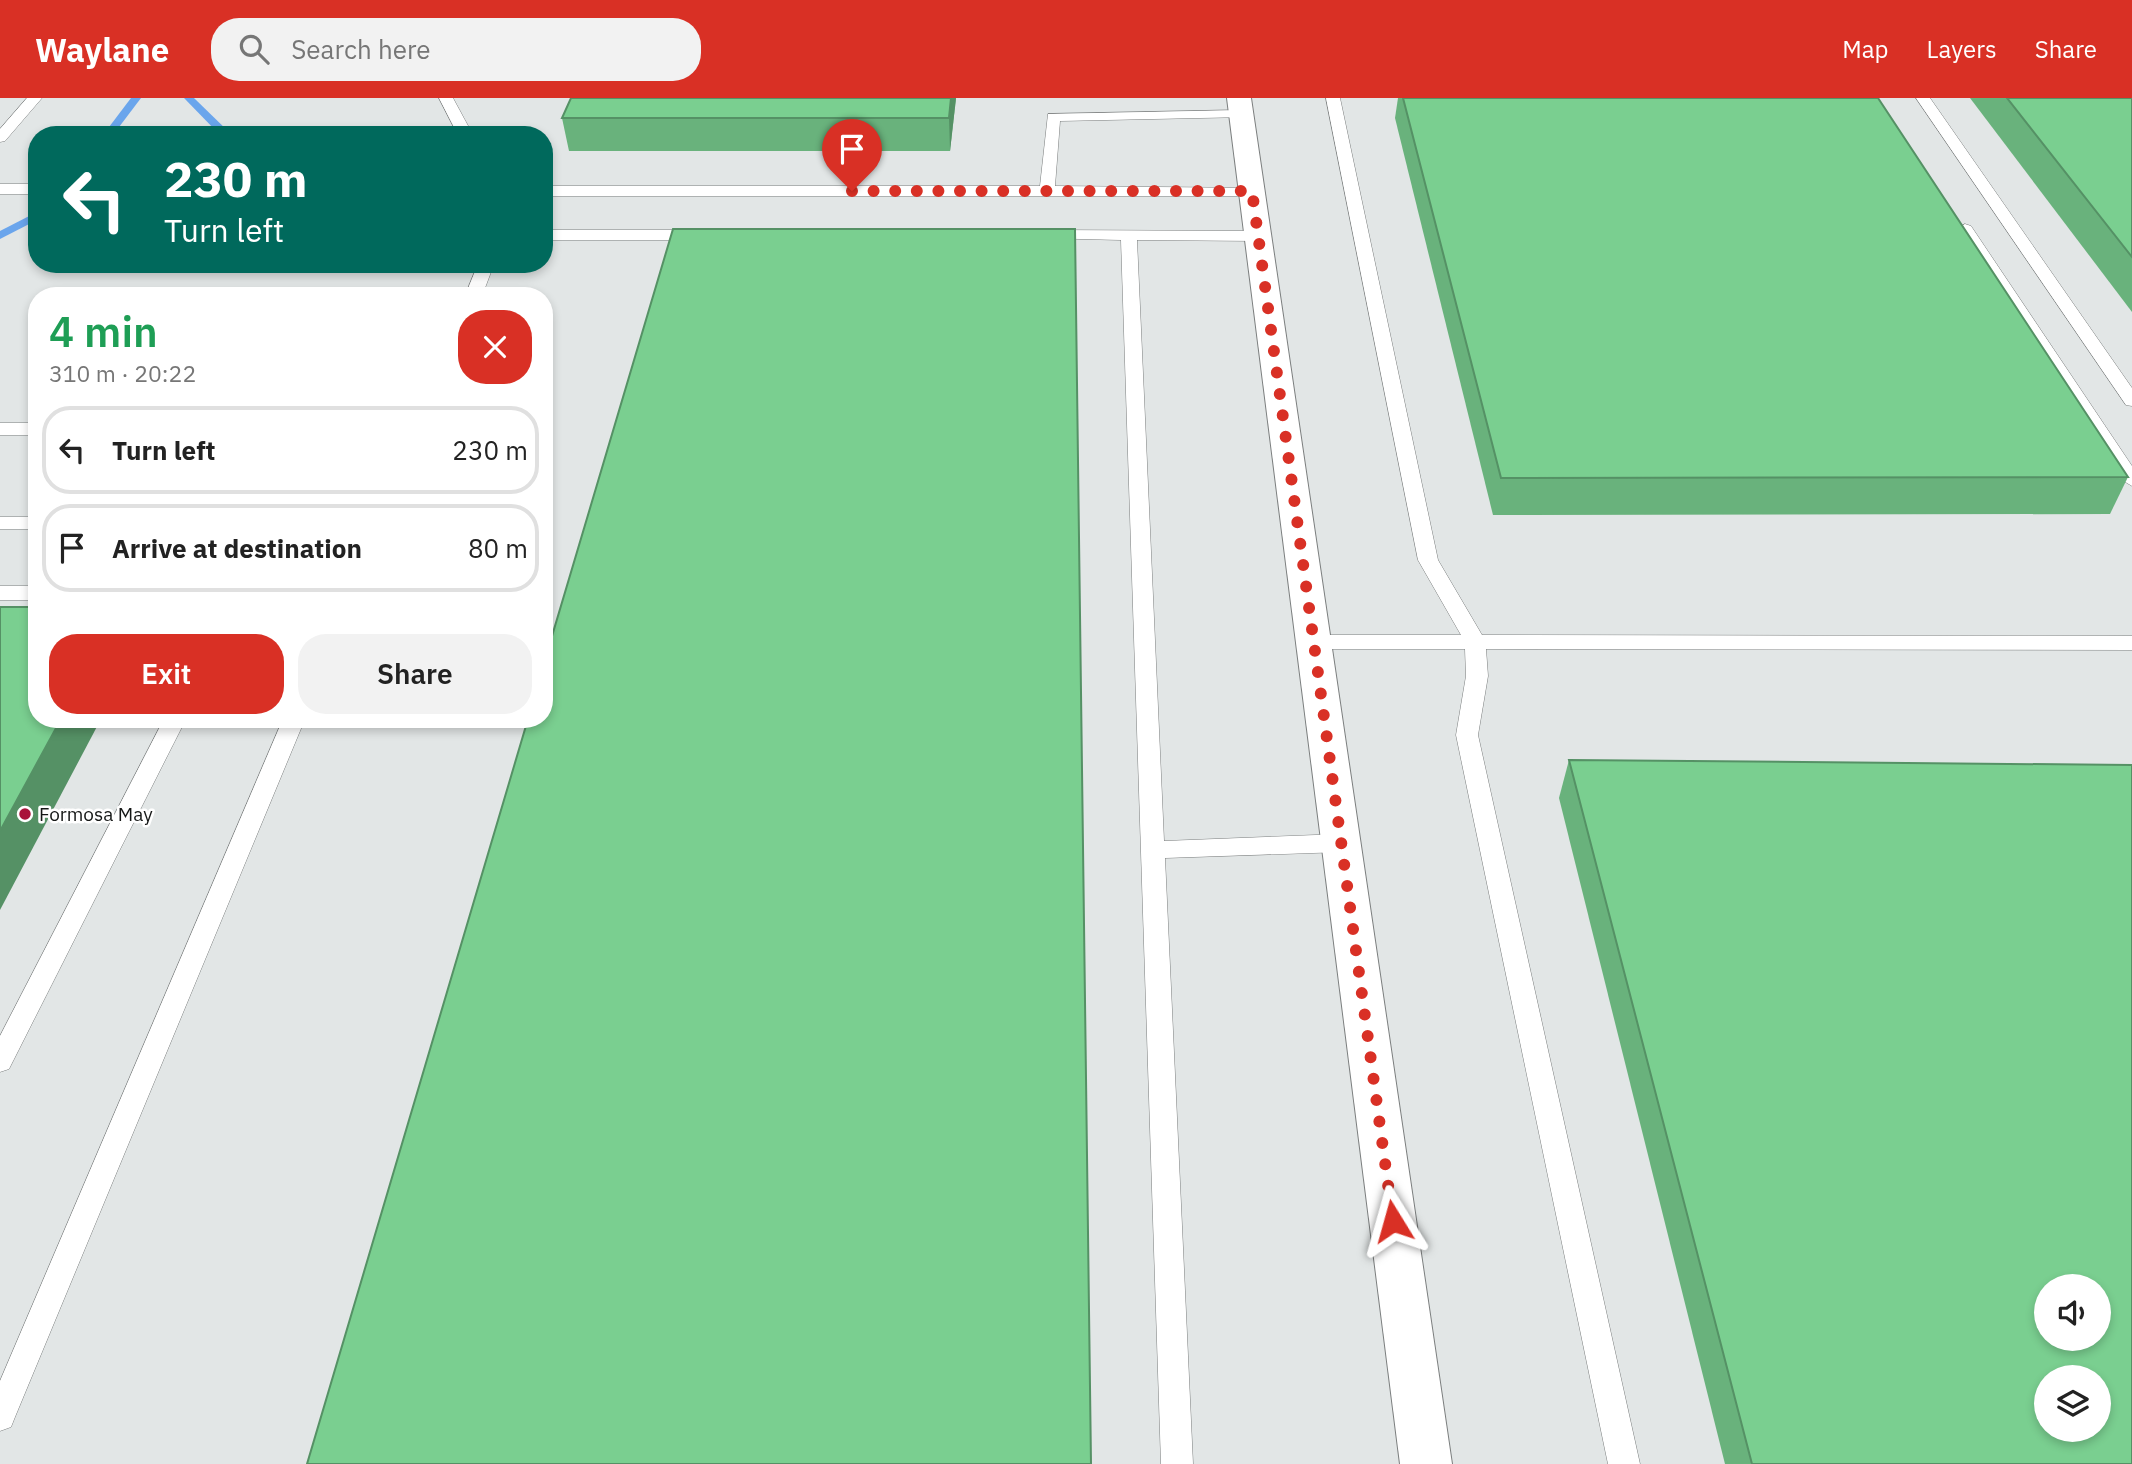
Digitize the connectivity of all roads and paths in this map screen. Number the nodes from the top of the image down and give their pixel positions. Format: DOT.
graph roads {
  1 [pos="34,98"];
  2 [pos="446,98"];
  3 [pos="1333,98"];
  4 [pos="1923,98"];
  5 [pos="1241,106"];
  6 [pos="461,126"];
  7 [pos="0,138"];
  8 [pos="0,189"];
  9 [pos="28,189"];
  10 [pos="553,191"];
  11 [pos="1048,191"];
  12 [pos="1252,191"];
  13 [pos="1952,210"];
  14 [pos="553,235"];
  15 [pos="725,235"];
  16 [pos="1032,235"];
  17 [pos="1129,236"];
  18 [pos="1259,236"];
  19 [pos="2132,401"];
  20 [pos="0,429"];
  21 [pos="28,429"];
  22 [pos="2132,480"];
  23 [pos="0,523"];
  24 [pos="28,523"];
  25 [pos="0,593"];
  26 [pos="28,593"];
  27 [pos="1315,642"];
  28 [pos="1475,642"];
  29 [pos="2132,643"];
  30 [pos="170,728"];
  31 [pos="290,728"];
  32 [pos="1342,843"];
  33 [pos="1154,850"];
  34 [pos="0,1061"];
  35 [pos="0,1417"];
  36 [pos="1177,1464"];
  37 [pos="1426,1464"];
  38 [pos="1624,1464"];
  1 -- 7 [label="lane"];
  2 -- 6 [label="lane"];
  3 -- 28 [label="lane"];
  4 -- 19 [label="lane"];
  5 -- 11 [label="lane"];
  5 -- 12 [label="street"];
  8 -- 9 [label="lane"];
  10 -- 11 [label="lane"];
  11 -- 12 [label="lane"];
  12 -- 18 [label="street"];
  13 -- 22 [label="lane"];
  14 -- 15 [label="lane"];
  16 -- 17 [label="lane"];
  17 -- 18 [label="lane"];
  17 -- 33 [label="lane"];
  18 -- 27 [label="street"];
  20 -- 21 [label="lane"];
  23 -- 24 [label="lane"];
  25 -- 26 [label="lane"];
  27 -- 28 [label="lane"];
  27 -- 32 [label="street"];
  28 -- 29 [label="lane"];
  28 -- 38 [label="lane"];
  30 -- 34 [label="lane"];
  31 -- 35 [label="lane"];
  32 -- 33 [label="lane"];
  32 -- 37 [label="street"];
  33 -- 36 [label="lane"];
}
